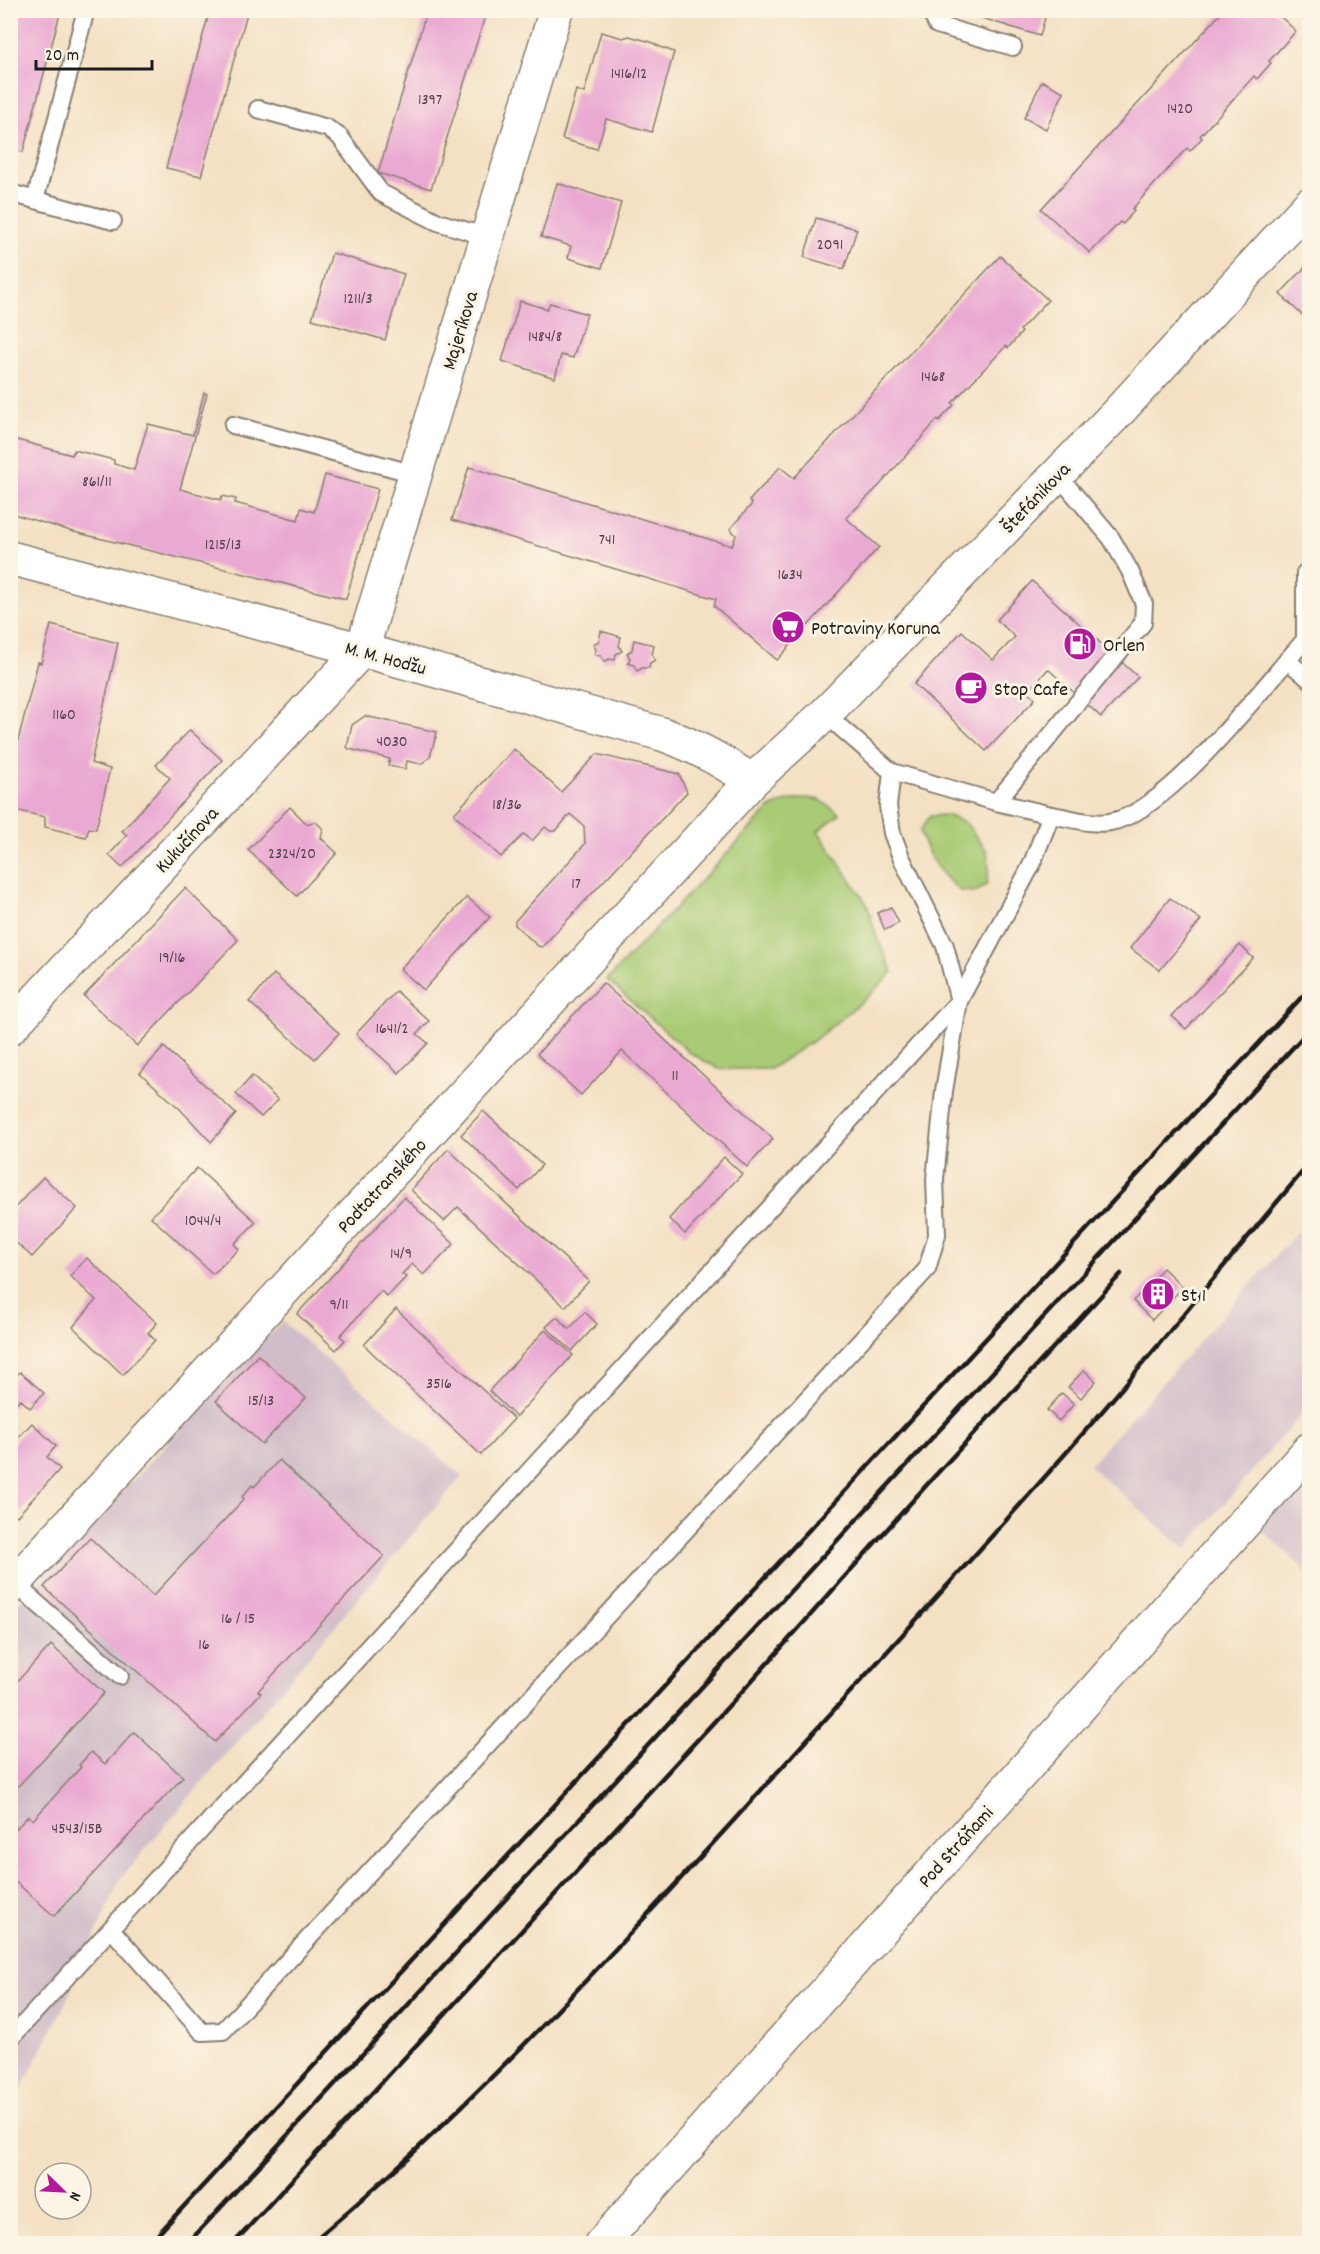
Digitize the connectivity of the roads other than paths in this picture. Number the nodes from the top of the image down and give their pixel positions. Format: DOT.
graph roads {
  1 [pos="86,10"];
  2 [pos="556,10"];
  3 [pos="930,10"];
  4 [pos="1013,47"];
  5 [pos="258,109"];
  6 [pos="10,194"];
  7 [pos="35,200"];
  8 [pos="1310,204"];
  9 [pos="113,221"];
  10 [pos="487,237"];
  11 [pos="233,425"];
  12 [pos="415,474"];
  13 [pos="1057,474"];
  14 [pos="10,558"];
  15 [pos="1305,573"];
  16 [pos="362,650"];
  17 [pos="1287,660"];
  18 [pos="1310,680"];
  19 [pos="825,714"];
  20 [pos="892,771"];
  21 [pos="752,782"];
  22 [pos="996,802"];
  23 [pos="1051,815"];
  24 [pos="959,1001"];
  25 [pos="10,1028"];
  26 [pos="1310,1449"];
  27 [pos="13,1586"];
  28 [pos="120,1676"];
  29 [pos="111,1929"];
  30 [pos="10,2038"];
  31 [pos="601,2244"];
  1 -- 7 [label="lane"];
  2 -- 10 [label="street, Majeríkova"];
  3 -- 4 [label="lane"];
  5 -- 10 [label="lane"];
  6 -- 7 [label="lane"];
  7 -- 9 [label="lane"];
  8 -- 13 [label="street, Štefánikova"];
  10 -- 12 [label="street, Majeríkova"];
  11 -- 12 [label="lane"];
  12 -- 16 [label="street, Majeríkova"];
  13 -- 19 [label="street, Štefánikova"];
  13 -- 22 [label="lane"];
  14 -- 16 [label="street, M. M. Hodžu"];
  15 -- 17 [label="lane"];
  16 -- 21 [label="street, M. M. Hodžu"];
  16 -- 25 [label="street, Kukučínova"];
  17 -- 18 [label="lane"];
  17 -- 23 [label="lane"];
  19 -- 20 [label="lane"];
  19 -- 21 [label="street, Štefánikova"];
  20 -- 22 [label="lane"];
  20 -- 24 [label="lane"];
  21 -- 27 [label="street, Podtatranského"];
  22 -- 23 [label="lane"];
  23 -- 24 [label="lane"];
  24 -- 29 [label="lane"];
  24 -- 29 [label="lane"];
  26 -- 31 [label="street, Pod Stráňami"];
  27 -- 28 [label="lane"];
  29 -- 30 [label="lane"];
}
